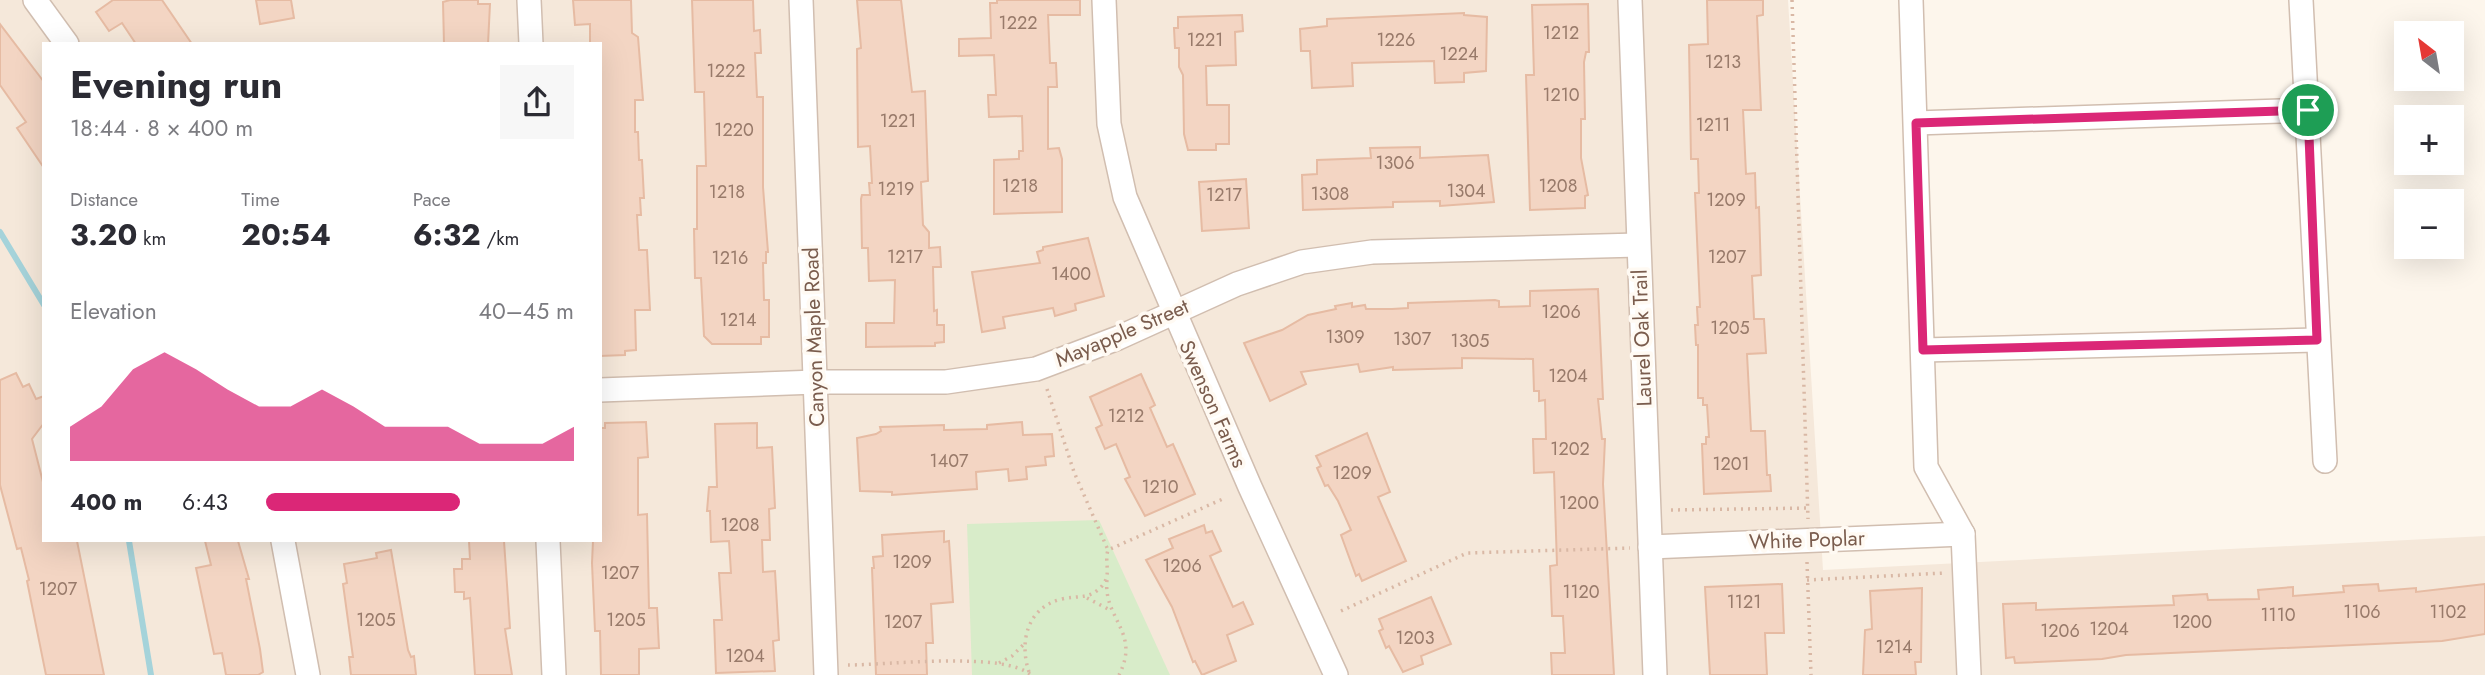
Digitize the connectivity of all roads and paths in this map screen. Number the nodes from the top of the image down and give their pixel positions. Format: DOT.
graph roads {
  1 [pos="35,0"];
  2 [pos="529,0"];
  3 [pos="802,0"];
  4 [pos="1104,0"];
  5 [pos="1630,0"];
  6 [pos="1792,0"];
  7 [pos="1911,0"];
  8 [pos="2301,0"];
  9 [pos="66,42"];
  10 [pos="531,42"];
  11 [pos="2308,110"];
  12 [pos="1916,123"];
  13 [pos="1638,245"];
  14 [pos="1173,312"];
  15 [pos="2317,340"];
  16 [pos="1923,350"];
  17 [pos="816,382"];
  18 [pos="1046,386"];
  19 [pos="602,390"];
  20 [pos="2325,461"];
  21 [pos="1225,498"];
  22 [pos="1809,508"];
  23 [pos="1671,510"];
  24 [pos="1963,534"];
  25 [pos="1808,540"];
  26 [pos="283,542"];
  27 [pos="548,542"];
  28 [pos="1641,547"];
  29 [pos="1108,550"];
  30 [pos="1945,573"];
  31 [pos="1108,578"];
  32 [pos="1807,580"];
  33 [pos="1087,598"];
  34 [pos="1340,611"];
  35 [pos="1112,612"];
  36 [pos="1024,643"];
  37 [pos="998,663"];
  38 [pos="836,670"];
  39 [pos="1030,674"];
  40 [pos="308,675"];
  41 [pos="554,675"];
  42 [pos="1119,675"];
  43 [pos="1336,675"];
  44 [pos="1655,675"];
  45 [pos="1811,675"];
  46 [pos="1969,675"];
  1 -- 9 [label="street"];
  2 -- 10 [label="street"];
  3 -- 17 [label="street, Canyon Maple Road"];
  4 -- 14 [label="street, Swenson Farms"];
  5 -- 13 [label="street, Laurel Oak Trail"];
  6 -- 22 [label="path"];
  7 -- 12 [label="street"];
  8 -- 11 [label="street"];
  11 -- 12 [label="street"];
  11 -- 15 [label="street"];
  12 -- 16 [label="street"];
  13 -- 14 [label="street, Mayapple Street"];
  13 -- 28 [label="street, Laurel Oak Trail"];
  14 -- 17 [label="street, Mayapple Street"];
  14 -- 43 [label="street, Swenson Farms"];
  15 -- 16 [label="street"];
  15 -- 20 [label="street"];
  16 -- 24 [label="street"];
  17 -- 19 [label="street, Mayapple Street"];
  17 -- 38 [label="street, Canyon Maple Road"];
  18 -- 29 [label="path"];
  21 -- 29 [label="path"];
  22 -- 23 [label="path"];
  22 -- 25 [label="path"];
  24 -- 25 [label="street, White Poplar"];
  24 -- 46 [label="street"];
  25 -- 28 [label="street, White Poplar"];
  25 -- 32 [label="path"];
  26 -- 40 [label="street"];
  27 -- 41 [label="street"];
  28 -- 34 [label="path"];
  28 -- 44 [label="street, Laurel Oak Trail"];
  29 -- 31 [label="path"];
  30 -- 32 [label="path"];
  31 -- 33 [label="path"];
  31 -- 35 [label="path"];
  32 -- 45 [label="path"];
  33 -- 35 [label="path"];
  33 -- 36 [label="path"];
  35 -- 42 [label="path"];
  36 -- 37 [label="path"];
  36 -- 39 [label="path"];
  37 -- 38 [label="path"];
  37 -- 39 [label="path"];
}
